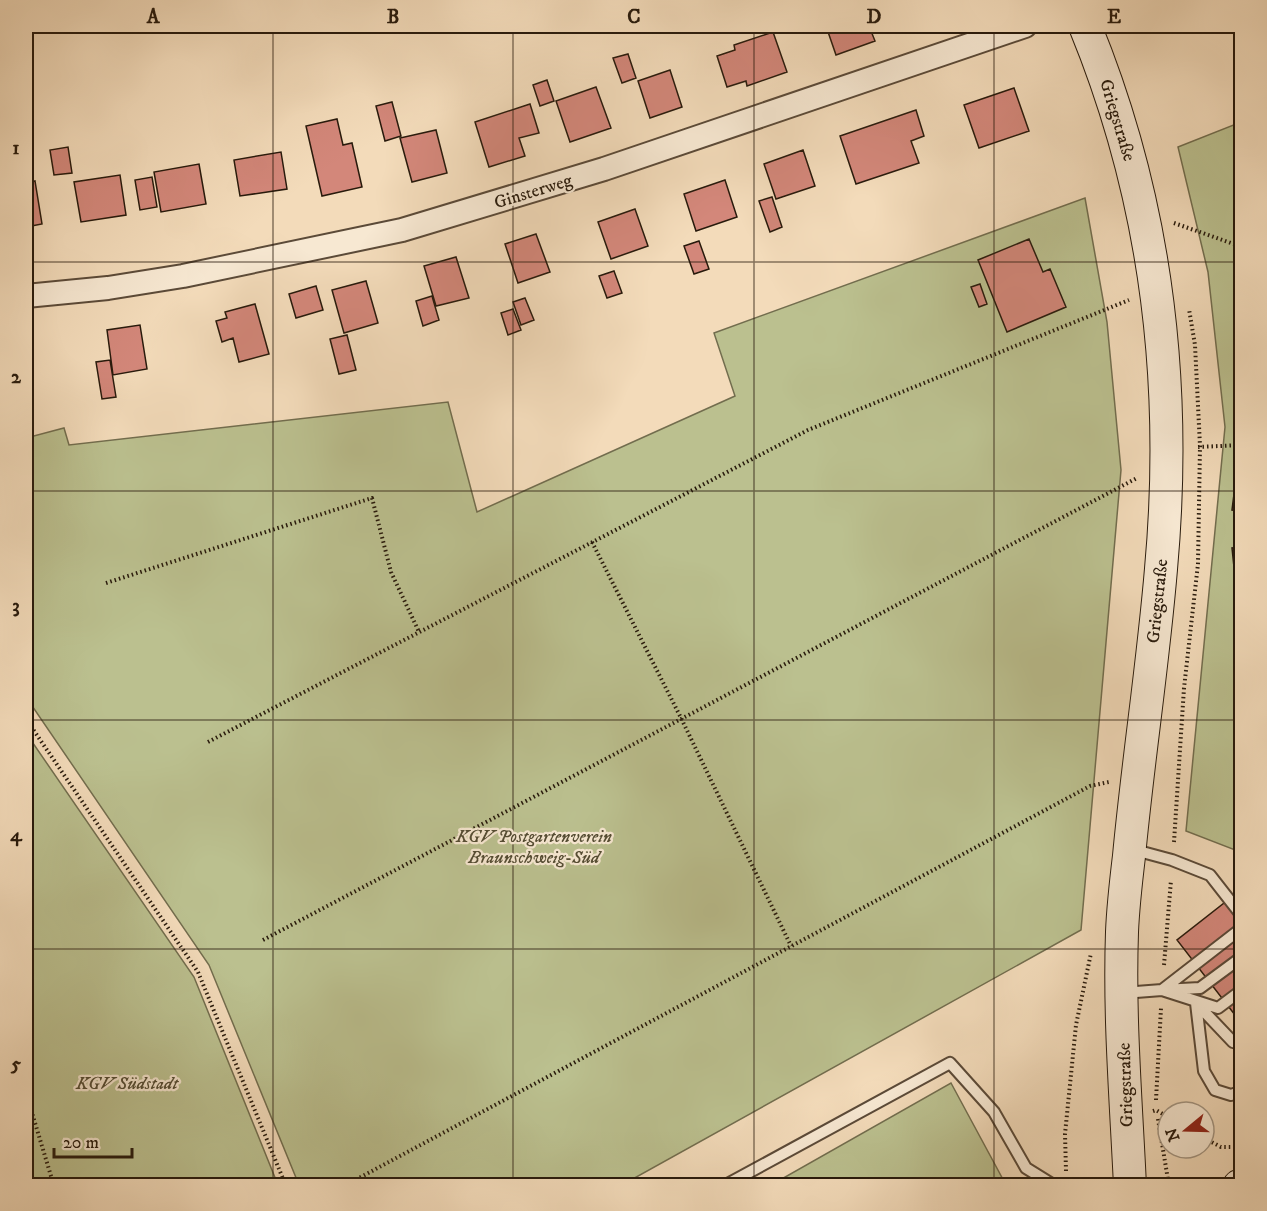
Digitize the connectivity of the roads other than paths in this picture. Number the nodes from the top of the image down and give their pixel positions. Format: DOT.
graph roads {
  1 [pos="1025,26"];
  2 [pos="1085,26"];
  3 [pos="26,296"];
  4 [pos="1130,849"];
  5 [pos="1242,916"];
  6 [pos="1242,928"];
  7 [pos="1242,957"];
  8 [pos="1162,990"];
  9 [pos="1242,990"];
  10 [pos="1123,993"];
  11 [pos="1196,1003"];
  12 [pos="1242,1035"];
  13 [pos="1242,1091"];
  14 [pos="724,1185"];
  15 [pos="1055,1185"];
  16 [pos="1130,1185"];
  1 -- 3 [label="street, Ginsterweg"];
  2 -- 4 [label="street, Griegstraße"];
  4 -- 5 [label="lane"];
  4 -- 10 [label="street, Griegstraße"];
  6 -- 8 [label="lane"];
  7 -- 8 [label="lane"];
  8 -- 10 [label="lane"];
  8 -- 11 [label="lane"];
  9 -- 11 [label="lane"];
  10 -- 16 [label="street, Griegstraße"];
  11 -- 12 [label="lane"];
  11 -- 13 [label="lane"];
  14 -- 15 [label="lane"];
}
